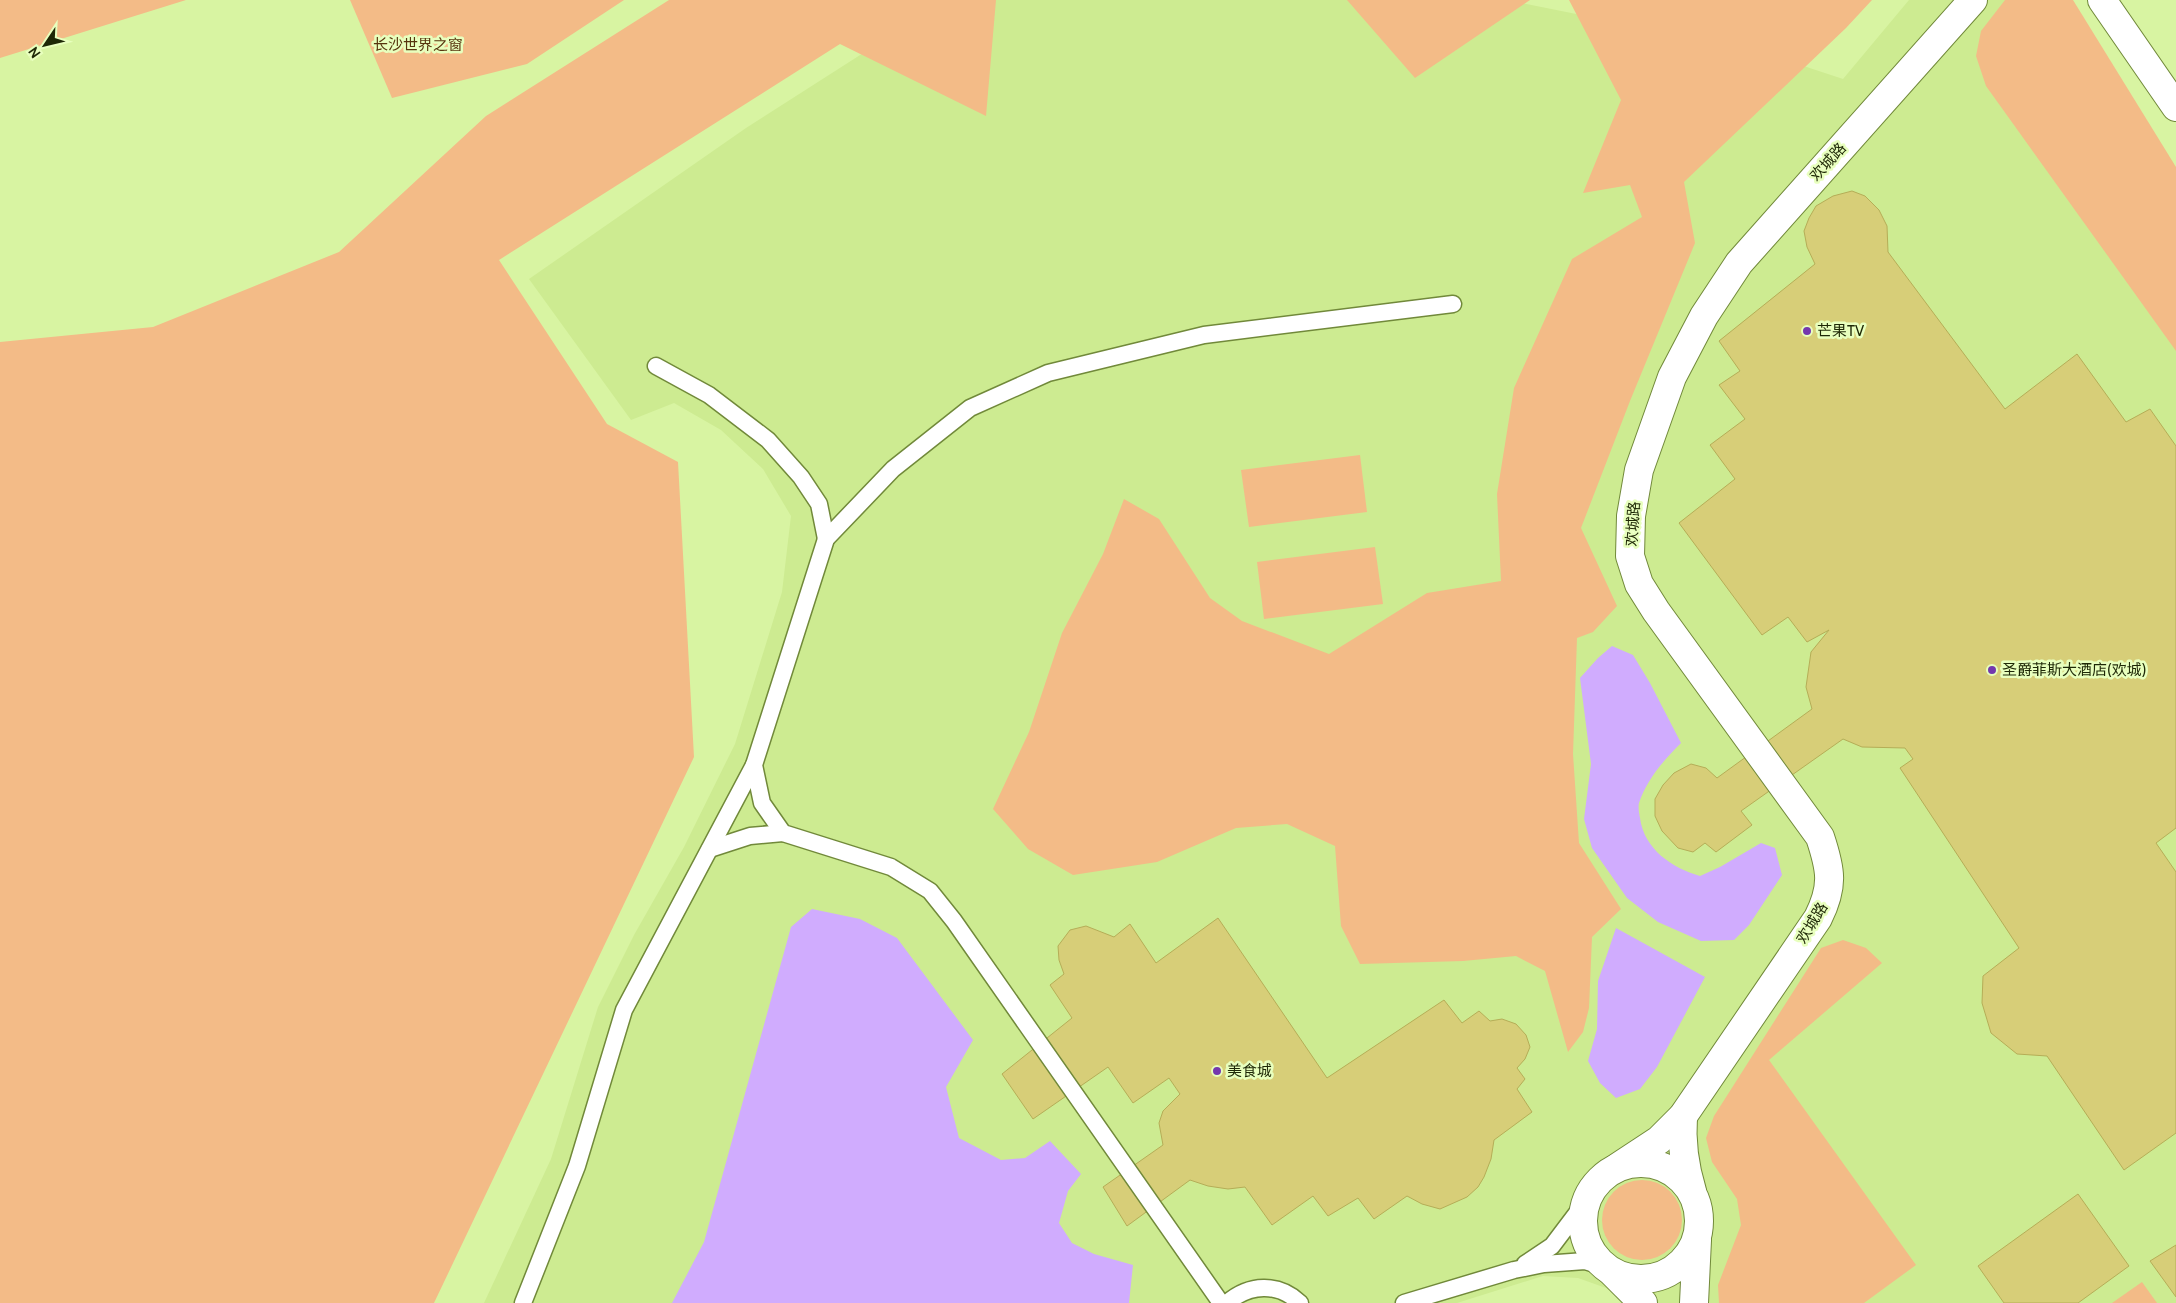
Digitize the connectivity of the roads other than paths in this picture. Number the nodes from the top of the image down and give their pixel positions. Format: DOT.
graph roads {
  1 [pos="1973,0"];
  2 [pos="2102,0"];
  3 [pos="2176,107"];
  4 [pos="1453,304"];
  5 [pos="656,366"];
  6 [pos="826,539"];
  7 [pos="754,765"];
  8 [pos="783,833"];
  9 [pos="710,849"];
  10 [pos="1683,1116"];
  11 [pos="1618,1167"];
  12 [pos="1693,1194"];
  13 [pos="1586,1201"];
  14 [pos="1699,1226"];
  15 [pos="1608,1268"];
  16 [pos="1514,1270"];
  17 [pos="523,1303"];
  18 [pos="1221,1303"];
  19 [pos="1226,1303"];
  20 [pos="1300,1303"];
  21 [pos="1404,1303"];
  22 [pos="1643,1303"];
  23 [pos="1694,1303"];
  1 -- 10 [label="street, 欢城路"];
  2 -- 3 [label="street"];
  4 -- 6 [label="lane"];
  5 -- 6 [label="lane"];
  6 -- 7 [label="lane"];
  7 -- 8 [label="lane"];
  7 -- 9 [label="lane"];
  8 -- 9 [label="lane"];
  8 -- 18 [label="lane"];
  9 -- 17 [label="lane"];
  10 -- 11 [label="street, 欢城路"];
  10 -- 12 [label="street"];
  11 -- 12 [label="street"];
  11 -- 13 [label="street"];
  12 -- 14 [label="street"];
  13 -- 15 [label="street"];
  13 -- 16 [label="lane"];
  14 -- 15 [label="street"];
  14 -- 23 [label="street"];
  15 -- 16 [label="lane"];
  15 -- 22 [label="street"];
  16 -- 21 [label="lane"];
  19 -- 20 [label="lane"];
}
